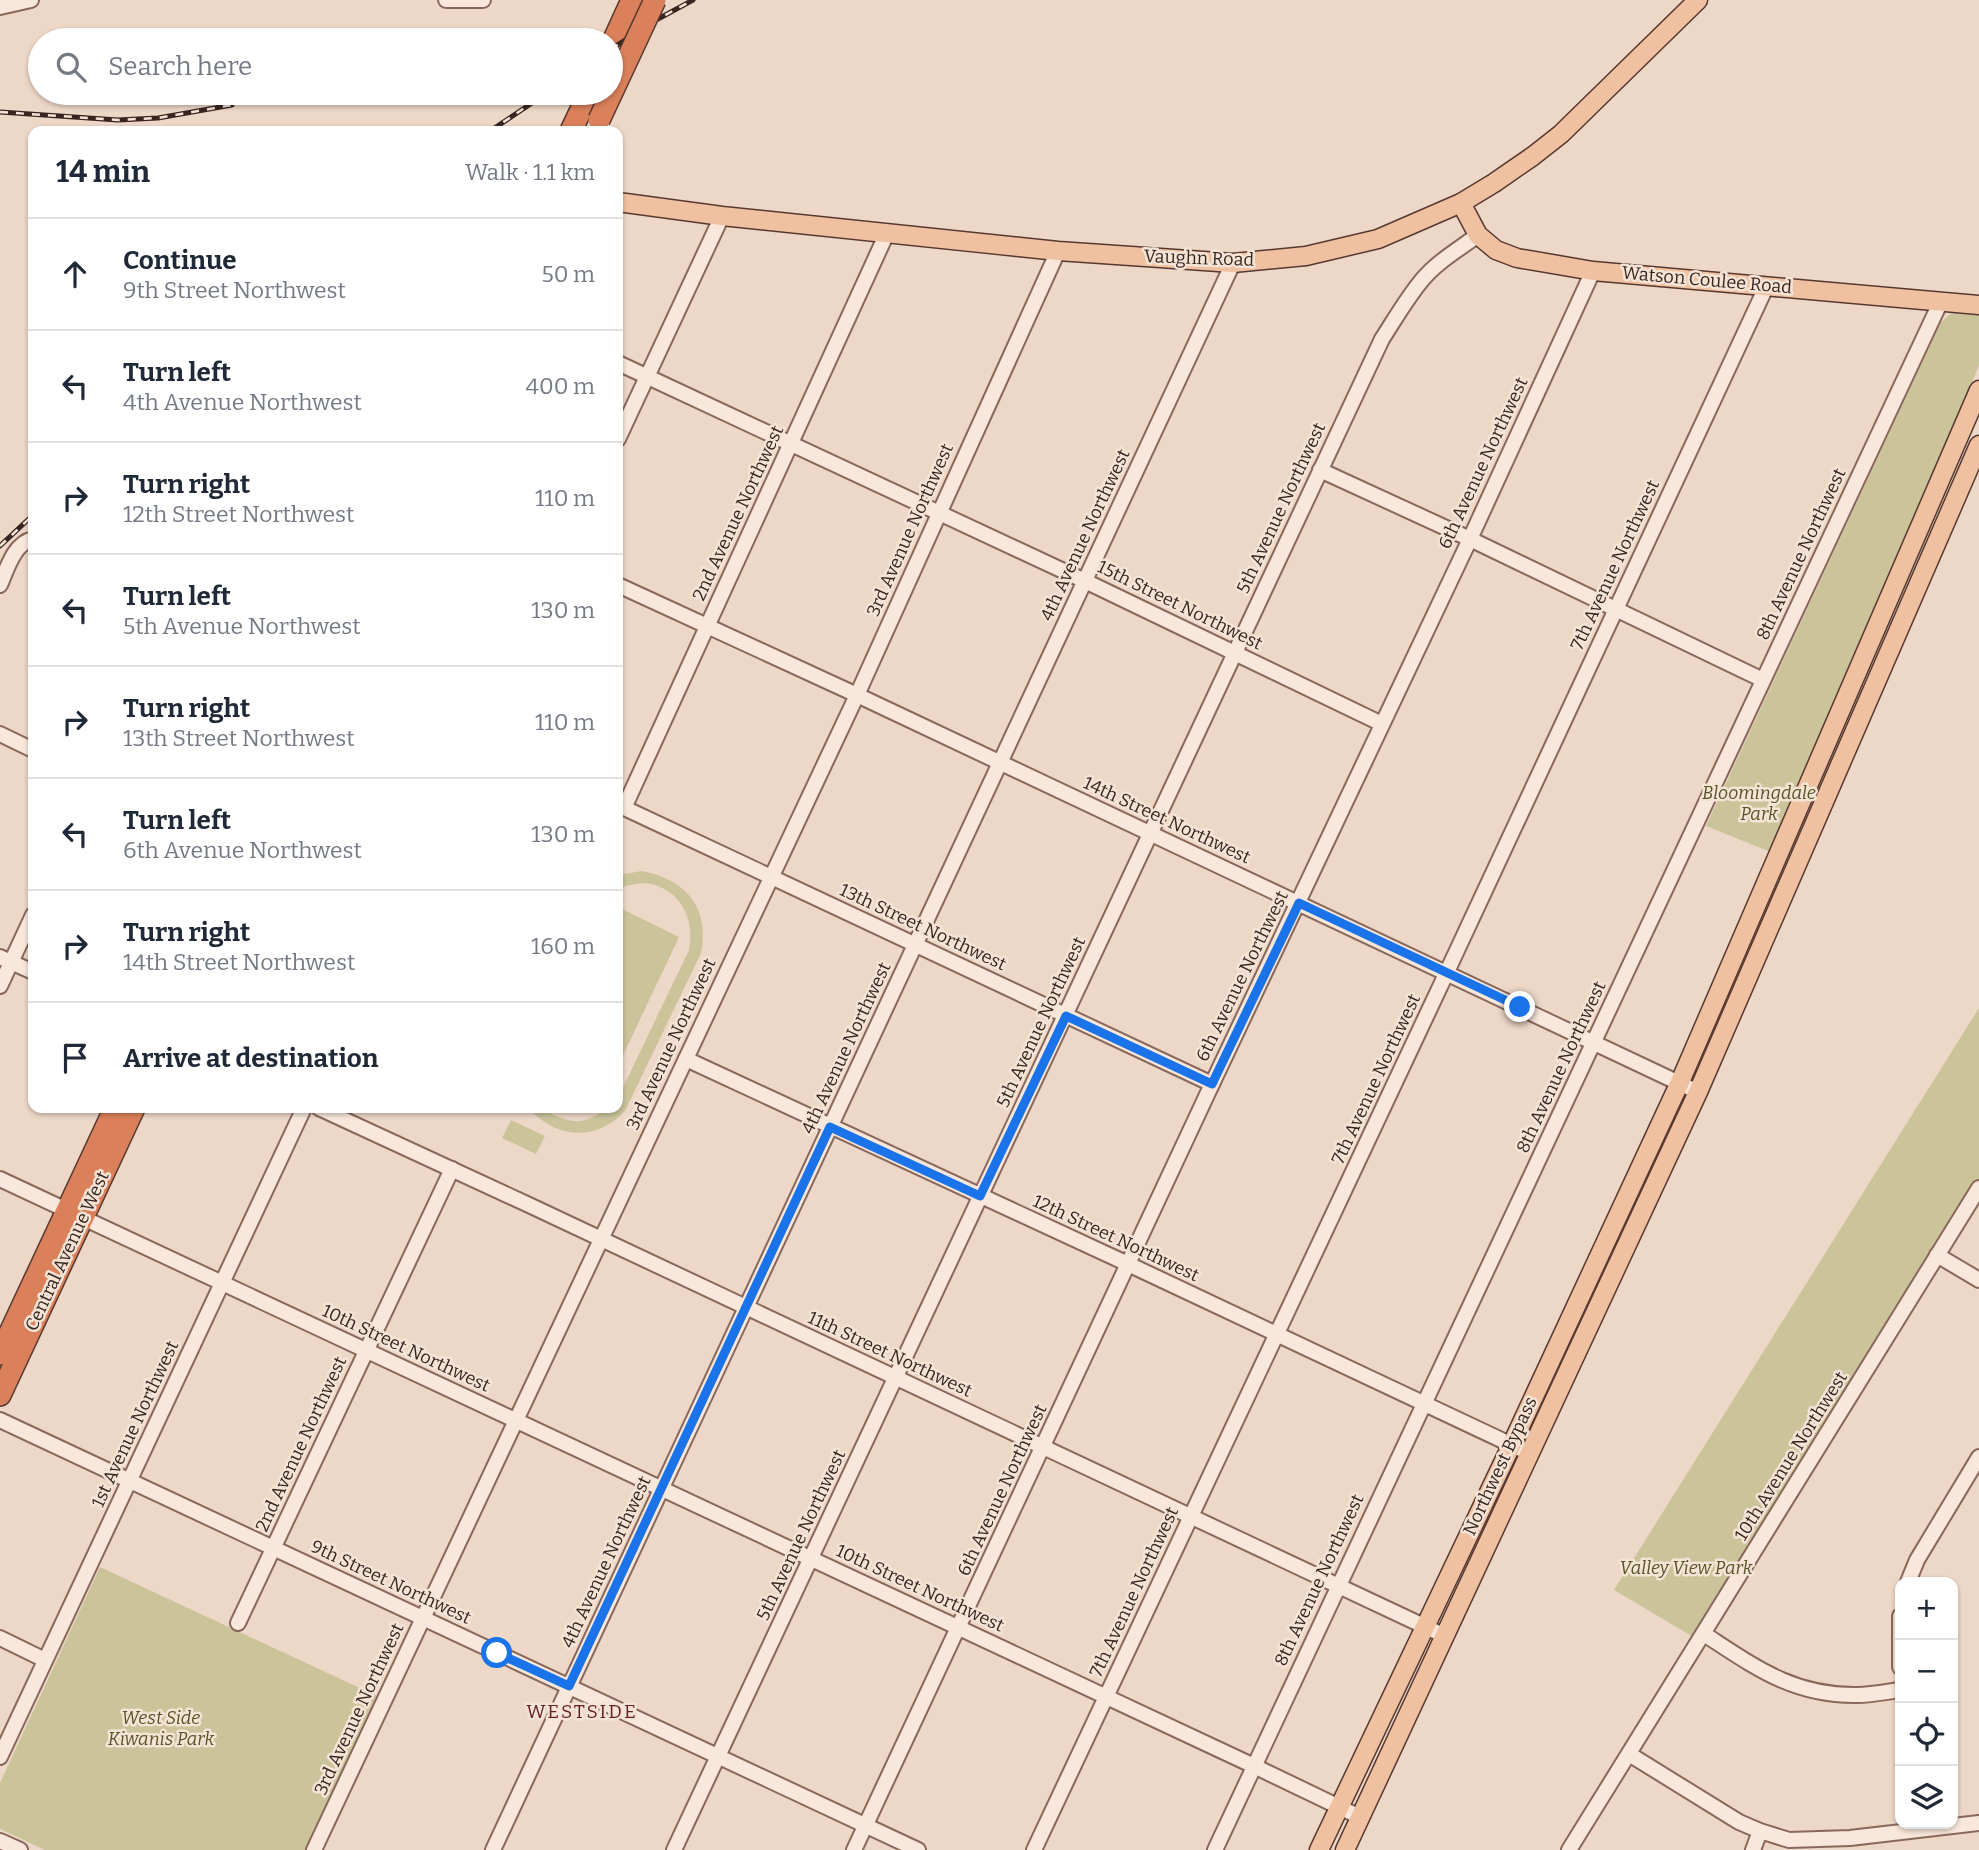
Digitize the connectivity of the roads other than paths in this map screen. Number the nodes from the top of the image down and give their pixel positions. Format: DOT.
graph roads {
  1 [pos="31,0"];
  2 [pos="446,0"];
  3 [pos="483,0"];
  4 [pos="632,0"];
  5 [pos="654,0"];
  6 [pos="1698,0"];
  7 [pos="0,7"];
  8 [pos="619,28"];
  9 [pos="623,67"];
  10 [pos="585,105"];
  11 [pos="588,105"];
  12 [pos="606,105"];
  13 [pos="574,126"];
  14 [pos="582,126"];
  15 [pos="596,126"];
  16 [pos="623,203"];
  17 [pos="1461,203"];
  18 [pos="722,216"];
  19 [pos="887,233"];
  20 [pos="1478,236"];
  21 [pos="1058,251"];
  22 [pos="1233,263"];
  23 [pos="1593,271"];
  24 [pos="1767,285"];
  25 [pos="1941,301"];
  26 [pos="1979,305"];
  27 [pos="623,365"];
  28 [pos="647,376"];
  29 [pos="1979,390"];
  30 [pos="623,428"];
  31 [pos="790,444"];
  32 [pos="1979,445"];
  33 [pos="1320,470"];
  34 [pos="939,512"];
  35 [pos="1470,539"];
  36 [pos="28,542"];
  37 [pos="1085,581"];
  38 [pos="0,585"];
  39 [pos="623,587"];
  40 [pos="1616,610"];
  41 [pos="707,626"];
  42 [pos="1234,653"];
  43 [pos="1763,680"];
  44 [pos="856,695"];
  45 [pos="1382,724"];
  46 [pos="0,734"];
  47 [pos="28,748"];
  48 [pos="1000,762"];
  49 [pos="623,803"];
  50 [pos="623,808"];
  51 [pos="1150,833"];
  52 [pos="771,877"];
  53 [pos="1299,903"];
  54 [pos="28,923"];
  55 [pos="915,945"];
  56 [pos="6,959"];
  57 [pos="28,970"];
  58 [pos="1446,974"];
  59 [pos="0,986"];
  60 [pos="1066,1016"];
  61 [pos="1594,1041"];
  62 [pos="685,1059"];
  63 [pos="1680,1082"];
  64 [pos="1212,1084"];
  65 [pos="1698,1092"];
  66 [pos="113,1113"];
  67 [pos="131,1113"];
  68 [pos="302,1113"];
  69 [pos="330,1113"];
  70 [pos="830,1127"];
  71 [pos="452,1169"];
  72 [pos="0,1179"];
  73 [pos="1979,1188"];
  74 [pos="980,1196"];
  75 [pos="75,1214"];
  76 [pos="601,1239"];
  77 [pos="1937,1255"];
  78 [pos="1128,1264"];
  79 [pos="1979,1280"];
  80 [pos="223,1282"];
  81 [pos="746,1307"];
  82 [pos="1276,1335"];
  83 [pos="366,1351"];
  84 [pos="0,1354"];
  85 [pos="896,1377"];
  86 [pos="0,1395"];
  87 [pos="1424,1404"];
  88 [pos="0,1420"];
  89 [pos="516,1421"];
  90 [pos="1511,1446"];
  91 [pos="1043,1447"];
  92 [pos="1529,1454"];
  93 [pos="1979,1457"];
  94 [pos="130,1480"];
  95 [pos="661,1488"];
  96 [pos="1191,1516"];
  97 [pos="273,1548"];
  98 [pos="811,1558"];
  99 [pos="1910,1577"];
  100 [pos="1337,1586"];
  101 [pos="423,1618"];
  102 [pos="238,1623"];
  103 [pos="1424,1627"];
  104 [pos="958,1628"];
  105 [pos="1704,1633"];
  106 [pos="1444,1636"];
  107 [pos="0,1638"];
  108 [pos="45,1660"];
  109 [pos="569,1686"];
  110 [pos="1895,1691"];
  111 [pos="1105,1696"];
  112 [pos="1629,1754"];
  113 [pos="718,1756"];
  114 [pos="0,1757"];
  115 [pos="1254,1766"];
  116 [pos="1339,1807"];
  117 [pos="1360,1817"];
  118 [pos="1979,1824"];
  119 [pos="1958,1825"];
  120 [pos="866,1826"];
  121 [pos="1909,1829"];
  122 [pos="1760,1831"];
  123 [pos="0,1841"];
  124 [pos="1851,1844"];
  125 [pos="20,1850"];
  126 [pos="314,1850"];
  127 [pos="493,1850"];
  128 [pos="674,1850"];
  129 [pos="854,1850"];
  130 [pos="918,1850"];
  131 [pos="1034,1850"];
  132 [pos="1214,1850"];
  133 [pos="1319,1850"];
  134 [pos="1345,1850"];
  135 [pos="1569,1850"];
  136 [pos="1753,1850"];
  1 -- 7 [label="street"];
  2 -- 3 [label="street"];
  4 -- 8 [label="highway"];
  5 -- 9 [label="highway, bridge"];
  6 -- 17 [label="main road, Vaughn Road"];
  10 -- 13 [label="highway"];
  11 -- 14 [label="highway"];
  12 -- 15 [label="highway, bridge"];
  16 -- 18 [label="main road, Vaughn Road"];
  17 -- 20 [label="main road"];
  17 -- 22 [label="main road, Vaughn Road"];
  18 -- 19 [label="main road, Vaughn Road"];
  18 -- 28 [label="street"];
  19 -- 21 [label="main road, Vaughn Road"];
  19 -- 31 [label="street, 2nd Avenue Northwest"];
  20 -- 23 [label="main road, Watson Coulee Road"];
  20 -- 33 [label="street, 5th Avenue Northwest"];
  21 -- 22 [label="main road, Vaughn Road"];
  21 -- 34 [label="street, 3rd Avenue Northwest"];
  22 -- 37 [label="street, 4th Avenue Northwest"];
  23 -- 24 [label="main road, Watson Coulee Road"];
  23 -- 35 [label="street, 6th Avenue Northwest"];
  24 -- 25 [label="main road, Watson Coulee Road"];
  24 -- 40 [label="street, 7th Avenue Northwest"];
  25 -- 26 [label="main road, Watson Coulee Road"];
  25 -- 43 [label="street, 8th Avenue Northwest"];
  27 -- 28 [label="street, 15th Street Northwest"];
  28 -- 30 [label="street"];
  28 -- 31 [label="street, 15th Street Northwest"];
  29 -- 63 [label="main road, Northwest Bypass"];
  31 -- 34 [label="street, 15th Street Northwest"];
  31 -- 41 [label="street, 2nd Avenue Northwest"];
  32 -- 65 [label="main road, Northwest Bypass"];
  33 -- 35 [label="street"];
  33 -- 42 [label="street, 5th Avenue Northwest"];
  34 -- 37 [label="street, 15th Street Northwest"];
  34 -- 44 [label="street, 3rd Avenue Northwest"];
  35 -- 40 [label="street"];
  35 -- 45 [label="street, 6th Avenue Northwest"];
  36 -- 38 [label="street"];
  37 -- 42 [label="street, 15th Street Northwest"];
  37 -- 48 [label="street, 4th Avenue Northwest"];
  39 -- 41 [label="street, 14th Street Northwest"];
  40 -- 43 [label="street"];
  40 -- 58 [label="street, 7th Avenue Northwest"];
  41 -- 44 [label="street, 14th Street Northwest"];
  41 -- 49 [label="street, 2nd Avenue Northwest"];
  42 -- 45 [label="street, 15th Street Northwest"];
  42 -- 51 [label="street, 5th Avenue Northwest"];
  43 -- 61 [label="street, 8th Avenue Northwest"];
  44 -- 48 [label="street, 14th Street Northwest"];
  44 -- 52 [label="street, 3rd Avenue Northwest"];
  45 -- 53 [label="street, 6th Avenue Northwest"];
  46 -- 47 [label="street"];
  48 -- 51 [label="street, 14th Street Northwest"];
  48 -- 55 [label="street, 4th Avenue Northwest"];
  50 -- 52 [label="street, 13th Street Northwest"];
  51 -- 53 [label="street, 14th Street Northwest"];
  51 -- 60 [label="street, 5th Avenue Northwest"];
  52 -- 55 [label="street, 13th Street Northwest"];
  52 -- 62 [label="street, 3rd Avenue Northwest"];
  53 -- 58 [label="street, 14th Street Northwest"];
  53 -- 64 [label="street, 6th Avenue Northwest"];
  54 -- 56 [label="street"];
  55 -- 60 [label="street, 13th Street Northwest"];
  55 -- 70 [label="street, 4th Avenue Northwest"];
  56 -- 57 [label="street"];
  56 -- 59 [label="street"];
  58 -- 61 [label="street, 14th Street Northwest"];
  58 -- 82 [label="street, 7th Avenue Northwest"];
  60 -- 64 [label="street, 13th Street Northwest"];
  60 -- 74 [label="street, 5th Avenue Northwest"];
  61 -- 63 [label="street, 14th Street Northwest"];
  61 -- 87 [label="street, 8th Avenue Northwest"];
  62 -- 70 [label="street, 12th Street Northwest"];
  62 -- 76 [label="street, 3rd Avenue Northwest"];
  63 -- 65 [label="street, 14th Street Northwest"];
  63 -- 90 [label="main road, Northwest Bypass"];
  64 -- 78 [label="street, 6th Avenue Northwest"];
  65 -- 92 [label="main road, Northwest Bypass"];
  66 -- 75 [label="highway, Central Avenue West"];
  67 -- 75 [label="highway, Central Avenue West"];
  68 -- 80 [label="street, 1st Avenue Northwest"];
  69 -- 71 [label="street, 11th Street Northwest"];
  70 -- 74 [label="street, 12th Street Northwest"];
  70 -- 81 [label="street, 4th Avenue Northwest"];
  71 -- 76 [label="street, 11th Street Northwest"];
  71 -- 83 [label="street, 2nd Avenue Northwest"];
  72 -- 75 [label="street, 10th Street Northwest"];
  73 -- 77 [label="street, 10th Avenue Northwest"];
  74 -- 78 [label="street, 12th Street Northwest"];
  74 -- 85 [label="street, 5th Avenue Northwest"];
  75 -- 80 [label="street, 10th Street Northwest"];
  75 -- 84 [label="highway, Central Avenue West"];
  75 -- 86 [label="highway, Central Avenue West"];
  76 -- 81 [label="street, 11th Street Northwest"];
  76 -- 89 [label="street, 3rd Avenue Northwest"];
  77 -- 79 [label="street"];
  77 -- 105 [label="street, 10th Avenue Northwest"];
  78 -- 82 [label="street, 12th Street Northwest"];
  78 -- 91 [label="street, 6th Avenue Northwest"];
  80 -- 83 [label="street, 10th Street Northwest"];
  80 -- 94 [label="street, 1st Avenue Northwest"];
  81 -- 85 [label="street, 11th Street Northwest"];
  81 -- 95 [label="street, 4th Avenue Northwest"];
  82 -- 87 [label="street, 12th Street Northwest"];
  82 -- 96 [label="street, 7th Avenue Northwest"];
  83 -- 89 [label="street, 10th Street Northwest"];
  83 -- 97 [label="street, 2nd Avenue Northwest"];
  85 -- 91 [label="street, 11th Street Northwest"];
  85 -- 98 [label="street, 5th Avenue Northwest"];
  87 -- 90 [label="street, 12th Street Northwest"];
  87 -- 100 [label="street, 8th Avenue Northwest"];
  88 -- 94 [label="street, 9th Street Northwest"];
  89 -- 95 [label="street, 10th Street Northwest"];
  89 -- 101 [label="street, 3rd Avenue Northwest"];
  90 -- 92 [label="street, 12th Street Northwest"];
  90 -- 103 [label="main road, Northwest Bypass"];
  91 -- 96 [label="street, 11th Street Northwest"];
  91 -- 104 [label="street, 6th Avenue Northwest"];
  92 -- 106 [label="main road, Northwest Bypass"];
  93 -- 99 [label="street"];
  94 -- 97 [label="street, 9th Street Northwest"];
  94 -- 108 [label="street, 1st Avenue Northwest"];
  95 -- 98 [label="street, 10th Street Northwest"];
  95 -- 109 [label="street, 4th Avenue Northwest"];
  96 -- 100 [label="street, 11th Street Northwest"];
  96 -- 111 [label="street, 7th Avenue Northwest"];
  97 -- 101 [label="street, 9th Street Northwest"];
  97 -- 102 [label="street, 2nd Avenue Northwest"];
  98 -- 104 [label="street, 10th Street Northwest"];
  98 -- 113 [label="street, 5th Avenue Northwest"];
  100 -- 103 [label="street, 11th Street Northwest"];
  100 -- 115 [label="street, 8th Avenue Northwest"];
  101 -- 109 [label="street, 9th Street Northwest"];
  101 -- 126 [label="street, 3rd Avenue Northwest"];
  103 -- 106 [label="street, 11th Street Northwest"];
  103 -- 116 [label="main road, Northwest Bypass"];
  104 -- 111 [label="street, 10th Street Northwest"];
  104 -- 120 [label="street, 6th Avenue Northwest"];
  105 -- 110 [label="street"];
  105 -- 112 [label="street, 10th Avenue Northwest"];
  106 -- 117 [label="main road, Northwest Bypass"];
  107 -- 108 [label="street"];
  108 -- 114 [label="street, 1st Avenue Northwest"];
  109 -- 113 [label="street, 9th Street Northwest"];
  109 -- 127 [label="street, 4th Avenue Northwest"];
  111 -- 115 [label="street, 10th Street Northwest"];
  111 -- 131 [label="street, 7th Avenue Northwest"];
  112 -- 122 [label="street"];
  112 -- 135 [label="street, 10th Avenue Northwest"];
  113 -- 120 [label="street, 9th Street Northwest"];
  113 -- 128 [label="street, 5th Avenue Northwest"];
  115 -- 116 [label="street, 10th Street Northwest"];
  115 -- 132 [label="street, 8th Avenue Northwest"];
  116 -- 117 [label="street, 10th Street Northwest"];
  116 -- 133 [label="main road, Northwest Bypass"];
  117 -- 134 [label="main road, Northwest Bypass"];
  118 -- 119 [label="street"];
  120 -- 129 [label="street, 6th Avenue Northwest"];
  120 -- 130 [label="street, 9th Street Northwest"];
  121 -- 124 [label="street"];
  122 -- 124 [label="street"];
  122 -- 136 [label="street"];
  123 -- 125 [label="street"];
}
